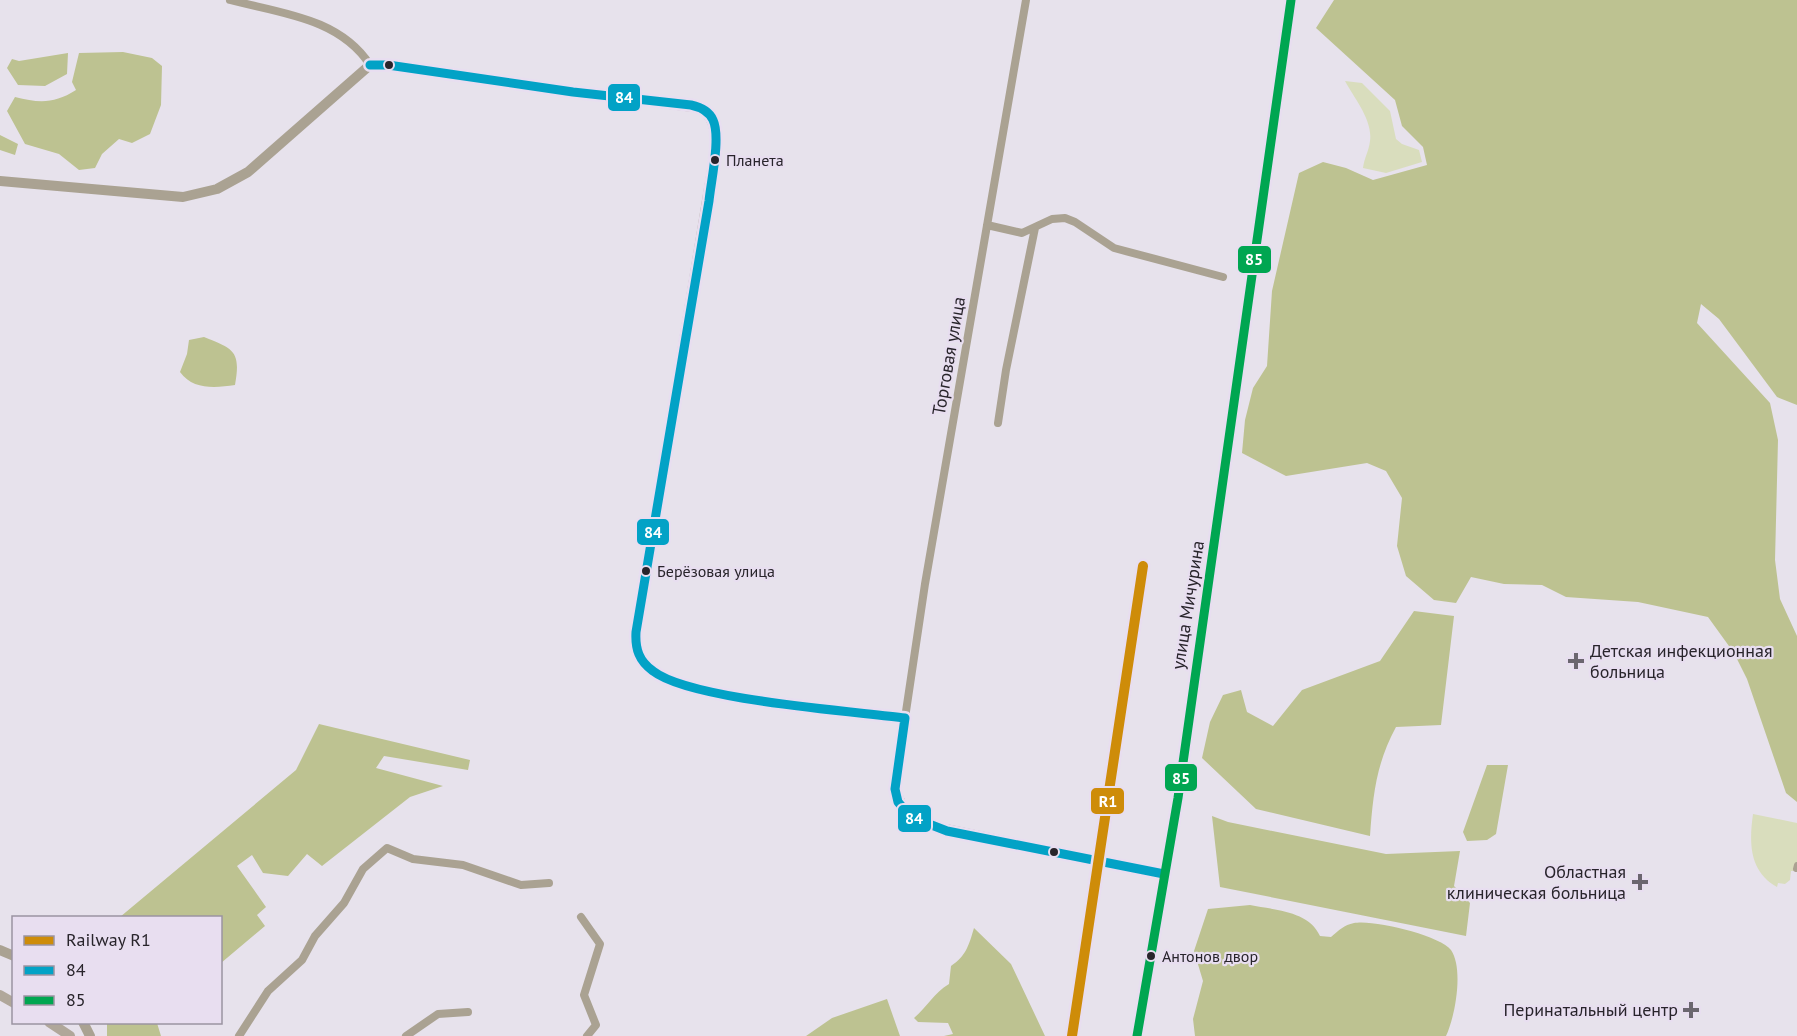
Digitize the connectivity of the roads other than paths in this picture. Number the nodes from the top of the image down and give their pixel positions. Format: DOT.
graph roads {
  1 [pos="230,0"];
  2 [pos="1026,0"];
  3 [pos="1291,0"];
  4 [pos="370,65"];
  5 [pos="0,181"];
  6 [pos="987,225"];
  7 [pos="1035,228"];
  8 [pos="1223,276"];
  9 [pos="998,423"];
  10 [pos="906,718"];
  11 [pos="1164,874"];
  12 [pos="549,883"];
  13 [pos="581,917"];
  14 [pos="468,1012"];
  15 [pos="51,1024"];
  16 [pos="70,1036"];
  17 [pos="239,1036"];
  18 [pos="406,1036"];
  19 [pos="587,1036"];
  20 [pos="1137,1036"];
  1 -- 4 [label="street"];
  2 -- 6 [label="street, Торговая улица"];
  3 -- 11 [label="street, улица Мичурина"];
  4 -- 5 [label="street"];
  4 -- 10 [label="street"];
  6 -- 7 [label="street"];
  6 -- 10 [label="street, Торговая улица"];
  7 -- 8 [label="street"];
  7 -- 9 [label="street"];
  10 -- 11 [label="street"];
  11 -- 20 [label="street, улица Мичурина"];
  12 -- 17 [label="street"];
  13 -- 19 [label="street"];
  14 -- 18 [label="street"];
  15 -- 16 [label="main road"];
}
